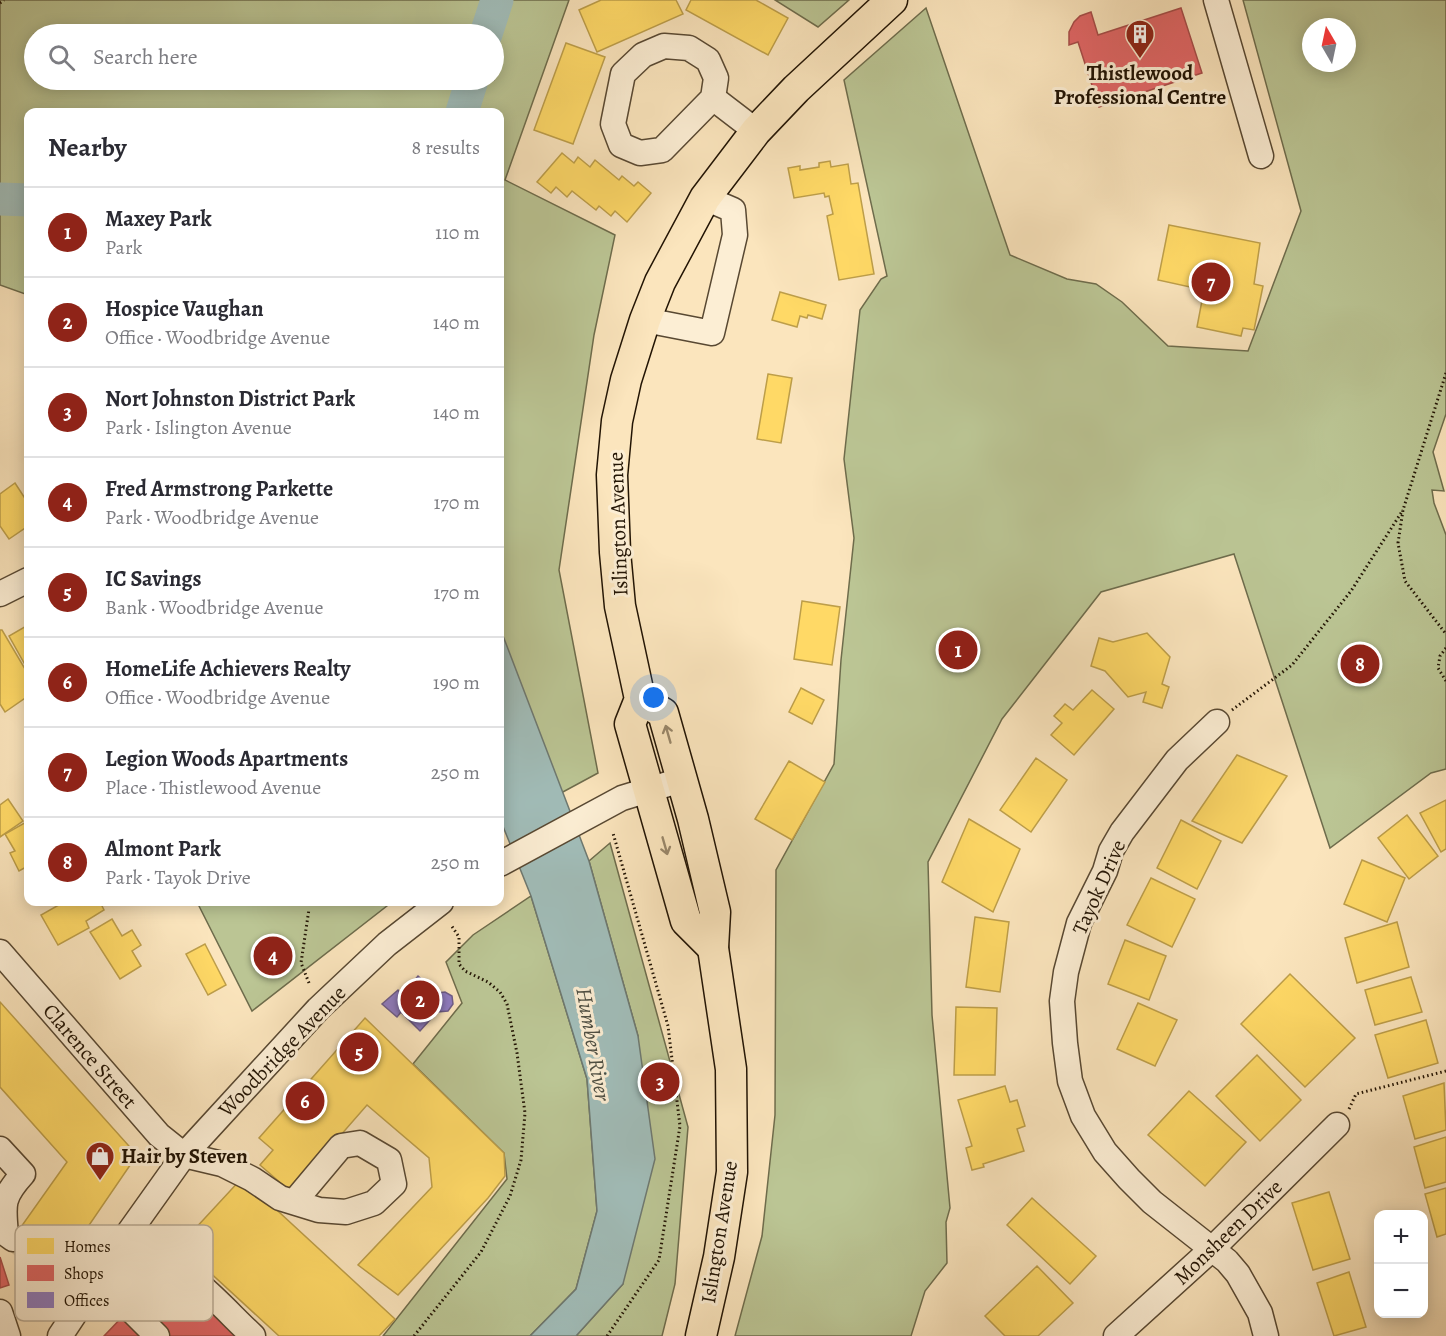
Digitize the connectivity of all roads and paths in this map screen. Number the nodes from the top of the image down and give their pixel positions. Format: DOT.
graph roads {
  1 [pos="4,0"];
  2 [pos="892,0"];
  3 [pos="1216,0"];
  4 [pos="0,3"];
  5 [pos="713,98"];
  6 [pos="756,131"];
  7 [pos="1261,156"];
  8 [pos="705,198"];
  9 [pos="645,320"];
  10 [pos="1446,373"];
  11 [pos="1403,510"];
  12 [pos="24,582"];
  13 [pos="0,594"];
  14 [pos="1446,634"];
  15 [pos="1446,648"];
  16 [pos="1446,681"];
  17 [pos="640,699"];
  18 [pos="1217,722"];
  19 [pos="681,780"];
  20 [pos="648,790"];
  21 [pos="613,833"];
  22 [pos="504,862"];
  23 [pos="436,906"];
  24 [pos="309,909"];
  25 [pos="451,925"];
  26 [pos="713,948"];
  27 [pos="0,952"];
  28 [pos="309,983"];
  29 [pos="1446,1071"];
  30 [pos="1337,1125"];
  31 [pos="0,1149"];
  32 [pos="184,1155"];
  33 [pos="294,1202"];
  34 [pos="134,1225"];
  35 [pos="13,1239"];
  36 [pos="1212,1249"];
  37 [pos="213,1298"];
  38 [pos="0,1312"];
  39 [pos="70,1321"];
  40 [pos="141,1321"];
  41 [pos="8,1336"];
  42 [pos="60,1336"];
  43 [pos="157,1336"];
  44 [pos="253,1336"];
  45 [pos="414,1336"];
  46 [pos="607,1336"];
  47 [pos="701,1336"];
  48 [pos="1116,1336"];
  49 [pos="1266,1336"];
  1 -- 4 [label="path"];
  2 -- 6 [label="main road, Islington Avenue"];
  3 -- 7 [label="street"];
  5 -- 5 [label="street"];
  5 -- 6 [label="street"];
  6 -- 8 [label="main road, Islington Avenue"];
  8 -- 9 [label="main road, Islington Avenue"];
  8 -- 9 [label="street"];
  9 -- 17 [label="main road, Islington Avenue"];
  10 -- 11 [label="path"];
  11 -- 14 [label="path"];
  11 -- 18 [label="path"];
  12 -- 13 [label="street"];
  15 -- 16 [label="path"];
  19 -- 17 [label="main road, Islington Avenue, one-way"];
  17 -- 20 [label="main road"];
  18 -- 36 [label="street, Tayok Drive"];
  19 -- 20 [label="street"];
  19 -- 26 [label="main road, Islington Avenue"];
  20 -- 22 [label="street"];
  20 -- 26 [label="main road, one-way"];
  21 -- 46 [label="path"];
  23 -- 32 [label="street, Woodbridge Avenue"];
  24 -- 28 [label="path"];
  25 -- 45 [label="path"];
  26 -- 47 [label="main road, Islington Avenue"];
  27 -- 32 [label="street, Clarence Street"];
  29 -- 30 [label="path"];
  30 -- 36 [label="street, Monsheen Drive"];
  31 -- 35 [label="street"];
  32 -- 33 [label="street"];
  32 -- 34 [label="street, Woodbridge Avenue"];
  36 -- 48 [label="street, Monsheen Drive"];
  36 -- 49 [label="street, Tayok Drive"];
  37 -- 44 [label="street"];
  38 -- 41 [label="street"];
  39 -- 42 [label="street, Woodbridge Avenue"];
  40 -- 43 [label="street"];
}
